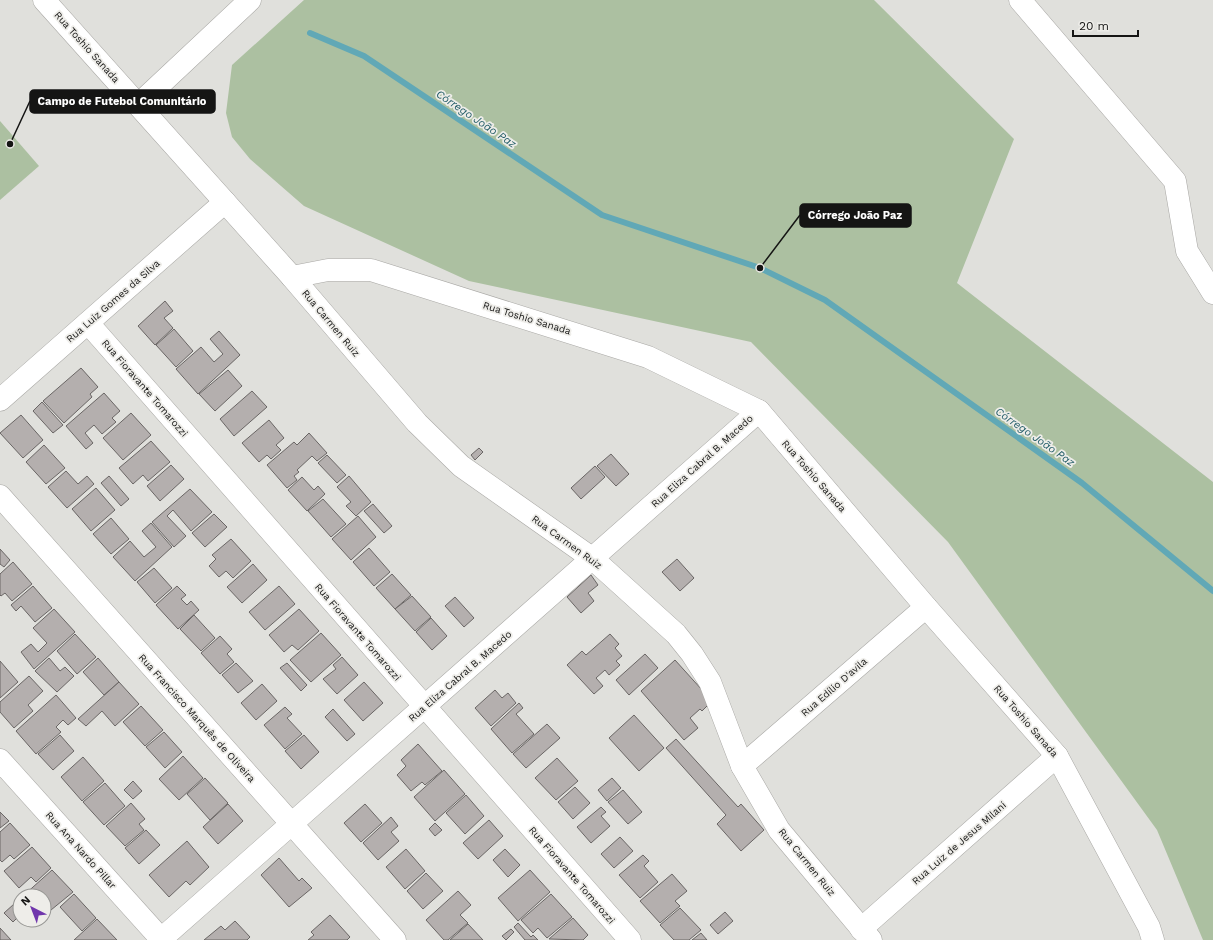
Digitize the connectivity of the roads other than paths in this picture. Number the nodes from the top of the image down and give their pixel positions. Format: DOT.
graph roads {
  1 [pos="44,0"];
  2 [pos="250,0"];
  3 [pos="1020,0"];
  4 [pos="138,104"];
  5 [pos="225,202"];
  6 [pos="292,277"];
  7 [pos="1213,293"];
  8 [pos="88,323"];
  9 [pos="0,400"];
  10 [pos="759,411"];
  11 [pos="0,496"];
  12 [pos="593,559"];
  13 [pos="926,607"];
  14 [pos="425,708"];
  15 [pos="1057,756"];
  16 [pos="0,760"];
  17 [pos="742,766"];
  18 [pos="292,825"];
  19 [pos="866,934"];
  20 [pos="161,940"];
  21 [pos="395,940"];
  22 [pos="630,940"];
  23 [pos="1153,940"];
  1 -- 4 [label="street, Rua Toshio Sanada"];
  2 -- 4 [label="street"];
  3 -- 7 [label="street"];
  4 -- 5 [label="street, Rua Toshio Sanada"];
  5 -- 6 [label="street, Rua Carmen Ruiz"];
  5 -- 8 [label="street, Rua Luiz Gomes da Silva"];
  6 -- 10 [label="street, Rua Toshio Sanada"];
  6 -- 12 [label="street, Rua Carmen Ruiz"];
  8 -- 9 [label="street, Rua Luiz Gomes da Silva"];
  8 -- 14 [label="street, Rua Fioravante Tomarozzi"];
  10 -- 12 [label="street, Rua Eliza Cabral B. Macedo"];
  10 -- 13 [label="street, Rua Toshio Sanada"];
  11 -- 18 [label="street, Rua Francisco Marquês de Oliveira"];
  12 -- 14 [label="street, Rua Eliza Cabral B. Macedo"];
  12 -- 17 [label="street, Rua Carmen Ruiz"];
  13 -- 15 [label="street, Rua Toshio Sanada"];
  13 -- 17 [label="street, Rua Edílio D'avila"];
  14 -- 18 [label="street, Rua Eliza Cabral B. Macedo"];
  14 -- 22 [label="street, Rua Fioravante Tomarozzi"];
  15 -- 19 [label="street, Rua Luiz de Jesus Milani"];
  15 -- 23 [label="street, Rua Toshio Sanada"];
  16 -- 20 [label="street, Rua Ana Nardo Pillar"];
  17 -- 19 [label="street, Rua Carmen Ruiz"];
  18 -- 20 [label="street, Rua Eliza Cabral B. Macedo"];
  18 -- 21 [label="street, Rua Francisco Marquês de Oliveira"];
}
